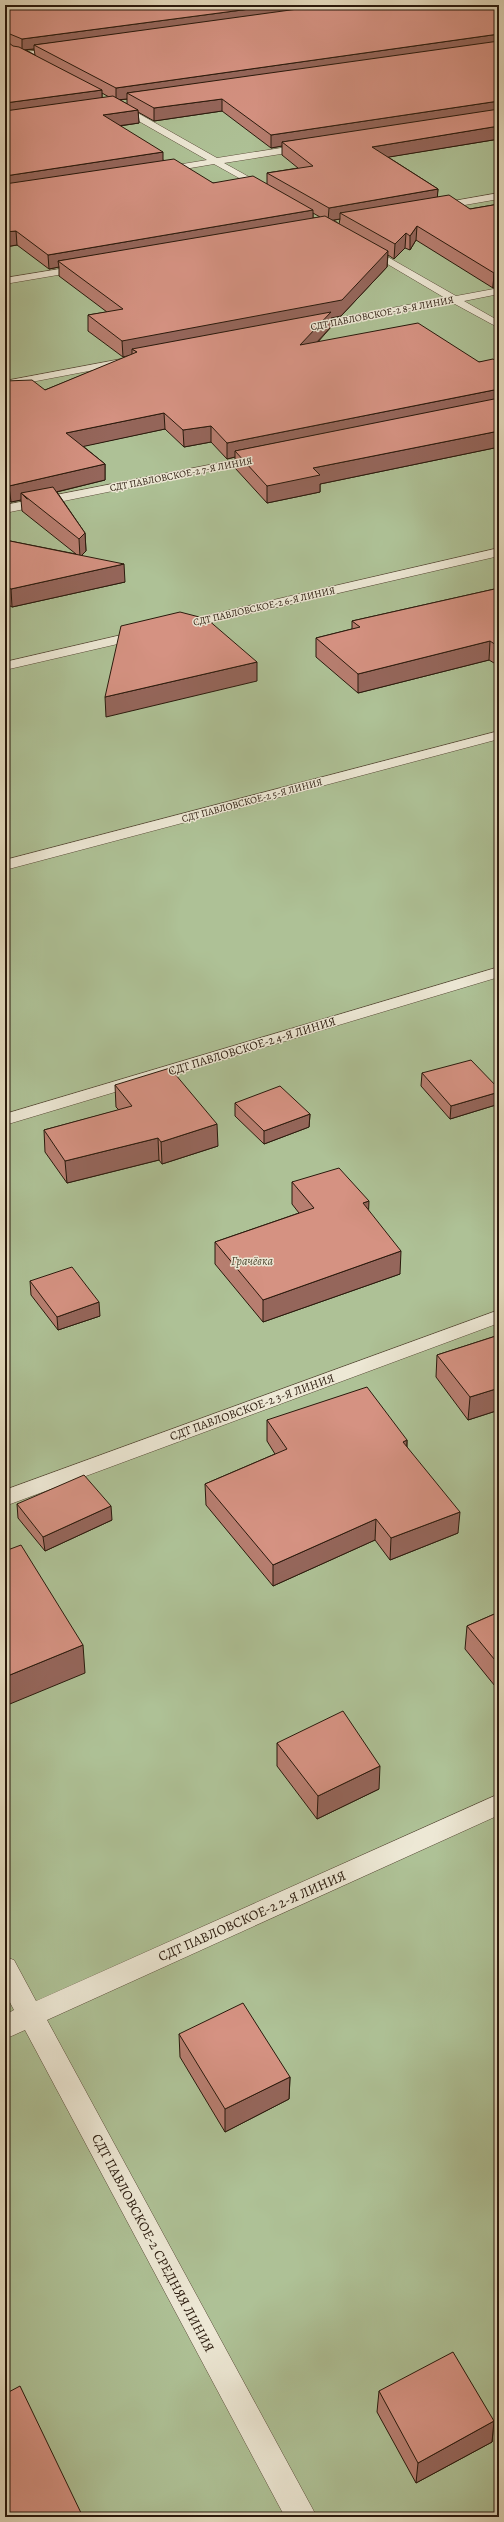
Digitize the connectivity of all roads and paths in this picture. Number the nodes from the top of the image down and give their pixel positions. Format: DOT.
graph roads {
  1 [pos="5,46"];
  2 [pos="66,49"];
  3 [pos="20,55"];
  4 [pos="5,57"];
  5 [pos="33,62"];
  6 [pos="131,102"];
  7 [pos="318,145"];
  8 [pos="216,161"];
  9 [pos="153,171"];
  10 [pos="276,195"];
  11 [pos="499,196"];
  12 [pos="429,208"];
  13 [pos="355,241"];
  14 [pos="98,265"];
  15 [pos="5,281"];
  16 [pos="499,291"];
  17 [pos="454,299"];
  18 [pos="499,325"];
  19 [pos="299,328"];
  20 [pos="144,358"];
  21 [pos="5,384"];
  22 [pos="275,455"];
  23 [pos="5,509"];
  24 [pos="499,552"];
  25 [pos="5,666"];
  26 [pos="499,735"];
  27 [pos="5,865"];
  28 [pos="499,972"];
  29 [pos="5,1120"];
  30 [pos="499,1316"];
  31 [pos="5,1498"];
  32 [pos="499,1804"];
  33 [pos="5,1968"];
  34 [pos="30,2016"];
  35 [pos="5,2027"];
  36 [pos="302,2517"];
  1 -- 3 [label="lane"];
  2 -- 3 [label="lane"];
  3 -- 4 [label="lane"];
  3 -- 5 [label="lane"];
  6 -- 8 [label="lane"];
  7 -- 8 [label="lane"];
  8 -- 9 [label="lane"];
  8 -- 10 [label="lane"];
  11 -- 12 [label="lane"];
  13 -- 17 [label="lane"];
  14 -- 15 [label="lane"];
  16 -- 17 [label="lane, СДТ ПАВЛОВСКОЕ-2 8-Я ЛИНИЯ"];
  17 -- 18 [label="lane"];
  17 -- 19 [label="lane, СДТ ПАВЛОВСКОЕ-2 8-Я ЛИНИЯ"];
  20 -- 21 [label="lane"];
  22 -- 23 [label="lane, СДТ ПАВЛОВСКОЕ-2 7-Я ЛИНИЯ"];
  24 -- 25 [label="lane, СДТ ПАВЛОВСКОЕ-2 6-Я ЛИНИЯ"];
  26 -- 27 [label="lane, СДТ ПАВЛОВСКОЕ-2 5-Я ЛИНИЯ"];
  28 -- 29 [label="lane, СДТ ПАВЛОВСКОЕ-2 4-Я ЛИНИЯ"];
  30 -- 31 [label="lane, СДТ ПАВЛОВСКОЕ-2 3-Я ЛИНИЯ"];
  32 -- 34 [label="lane, СДТ ПАВЛОВСКОЕ-2 2-Я ЛИНИЯ"];
  33 -- 34 [label="lane, СДТ ПАВЛОВСКОЕ-2 СРЕДНЯЯ ЛИНИЯ"];
  34 -- 35 [label="lane, СДТ ПАВЛОВСКОЕ-2 2-Я ЛИНИЯ"];
  34 -- 36 [label="lane, СДТ ПАВЛОВСКОЕ-2 СРЕДНЯЯ ЛИНИЯ"];
}
